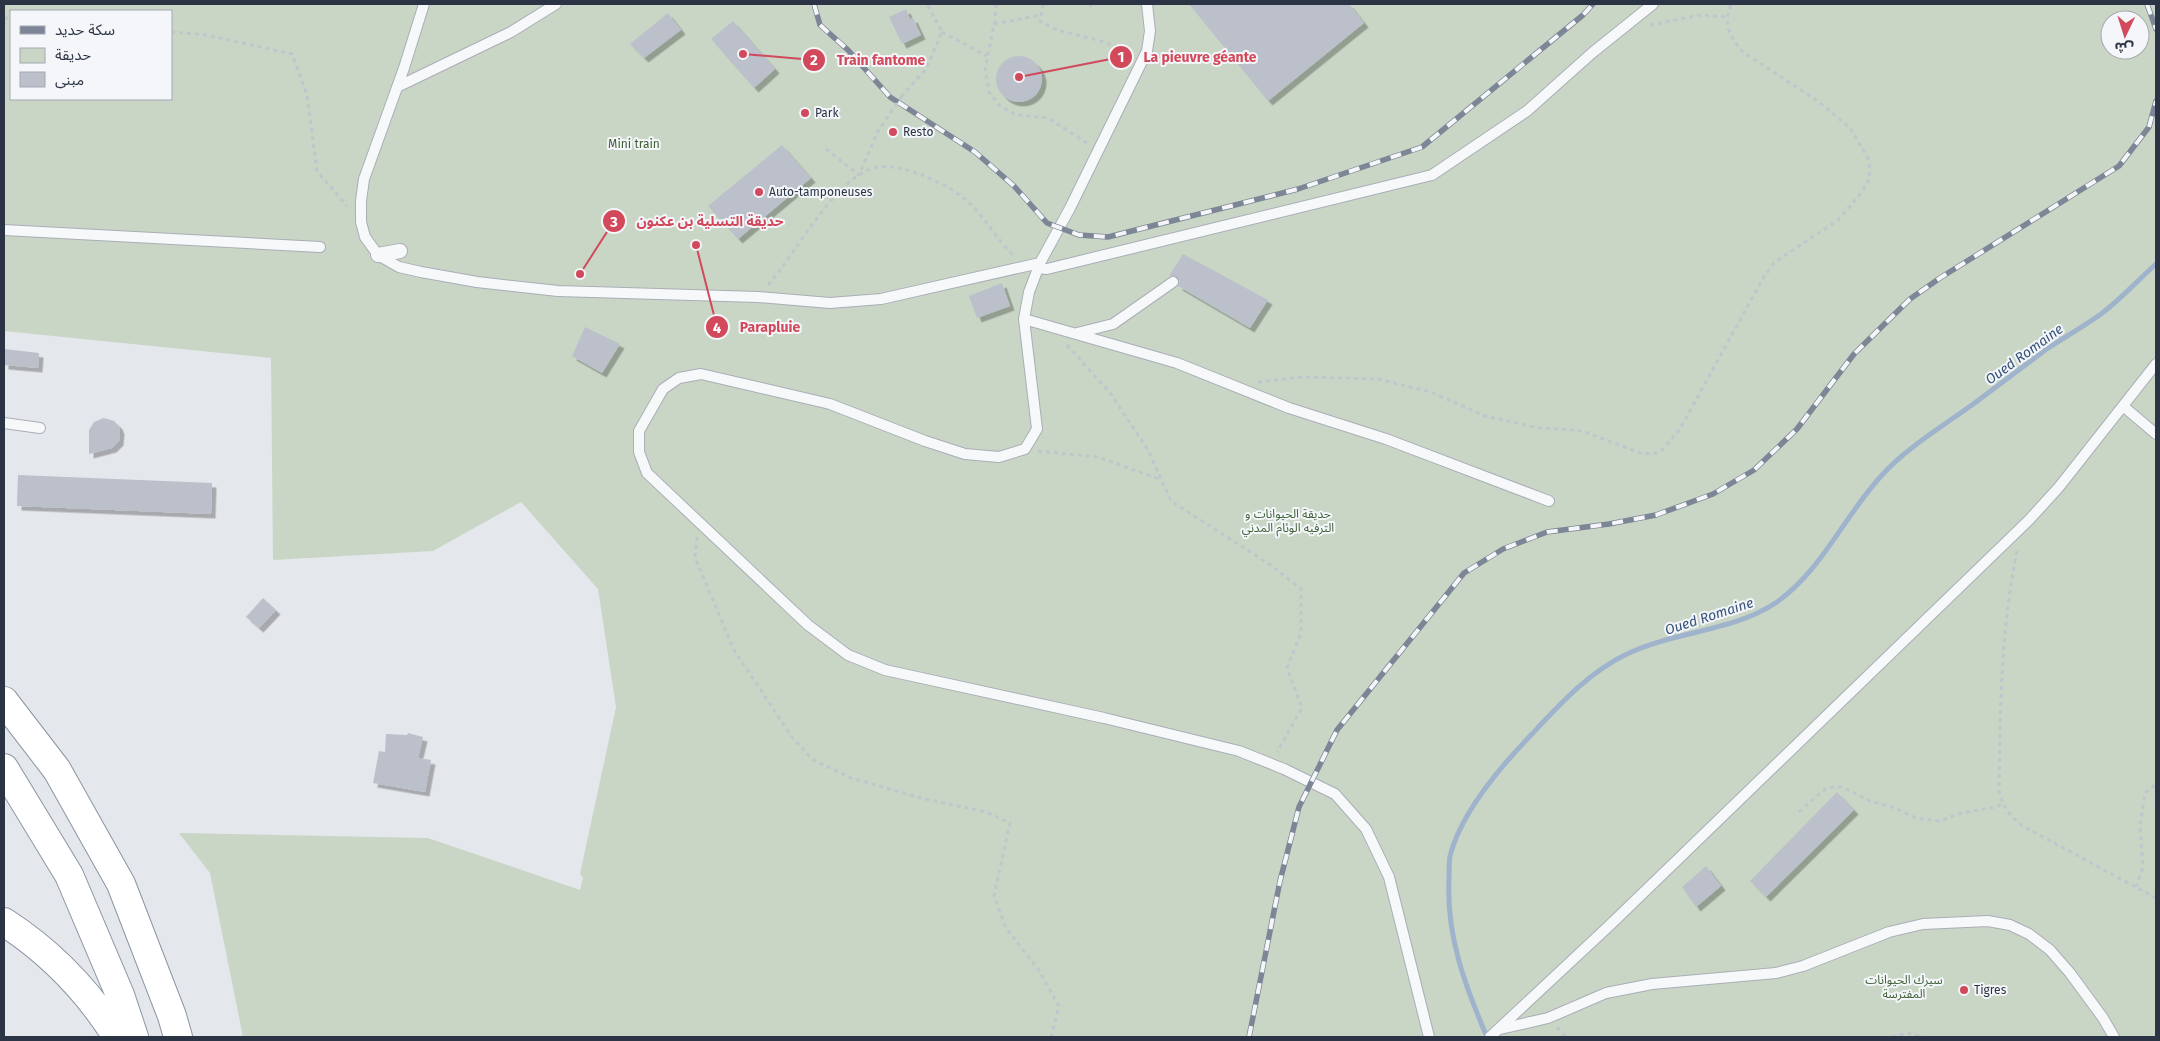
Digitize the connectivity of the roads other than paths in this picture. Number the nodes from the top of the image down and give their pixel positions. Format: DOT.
graph roads {
  1 [pos="424,4"];
  2 [pos="556,4"];
  3 [pos="1147,4"];
  4 [pos="1654,4"];
  5 [pos="397,87"];
  6 [pos="4,230"];
  7 [pos="320,247"];
  8 [pos="400,250"];
  9 [pos="378,255"];
  10 [pos="1039,266"];
  11 [pos="1173,282"];
  12 [pos="1024,320"];
  13 [pos="1076,334"];
  14 [pos="2156,364"];
  15 [pos="2123,406"];
  16 [pos="4,423"];
  17 [pos="40,428"];
  18 [pos="2156,434"];
  19 [pos="1549,501"];
  20 [pos="4,701"];
  21 [pos="4,768"];
  22 [pos="4,922"];
  23 [pos="1500,1029"];
  24 [pos="117,1037"];
  25 [pos="134,1037"];
  26 [pos="178,1037"];
  27 [pos="1429,1037"];
  28 [pos="1490,1037"];
  29 [pos="2114,1037"];
  1 -- 5 [label="lane"];
  2 -- 5 [label="lane"];
  3 -- 10 [label="lane"];
  4 -- 10 [label="lane"];
  5 -- 9 [label="lane"];
  6 -- 7 [label="lane"];
  8 -- 9 [label="street"];
  9 -- 10 [label="lane"];
  10 -- 12 [label="lane"];
  11 -- 13 [label="lane"];
  12 -- 13 [label="lane"];
  12 -- 27 [label="lane"];
  13 -- 19 [label="lane"];
  14 -- 15 [label="lane"];
  15 -- 18 [label="lane"];
  15 -- 23 [label="lane"];
  16 -- 17 [label="lane"];
  20 -- 26 [label="highway"];
  21 -- 25 [label="highway"];
  22 -- 24 [label="highway"];
  23 -- 28 [label="lane"];
  23 -- 29 [label="lane"];
}
